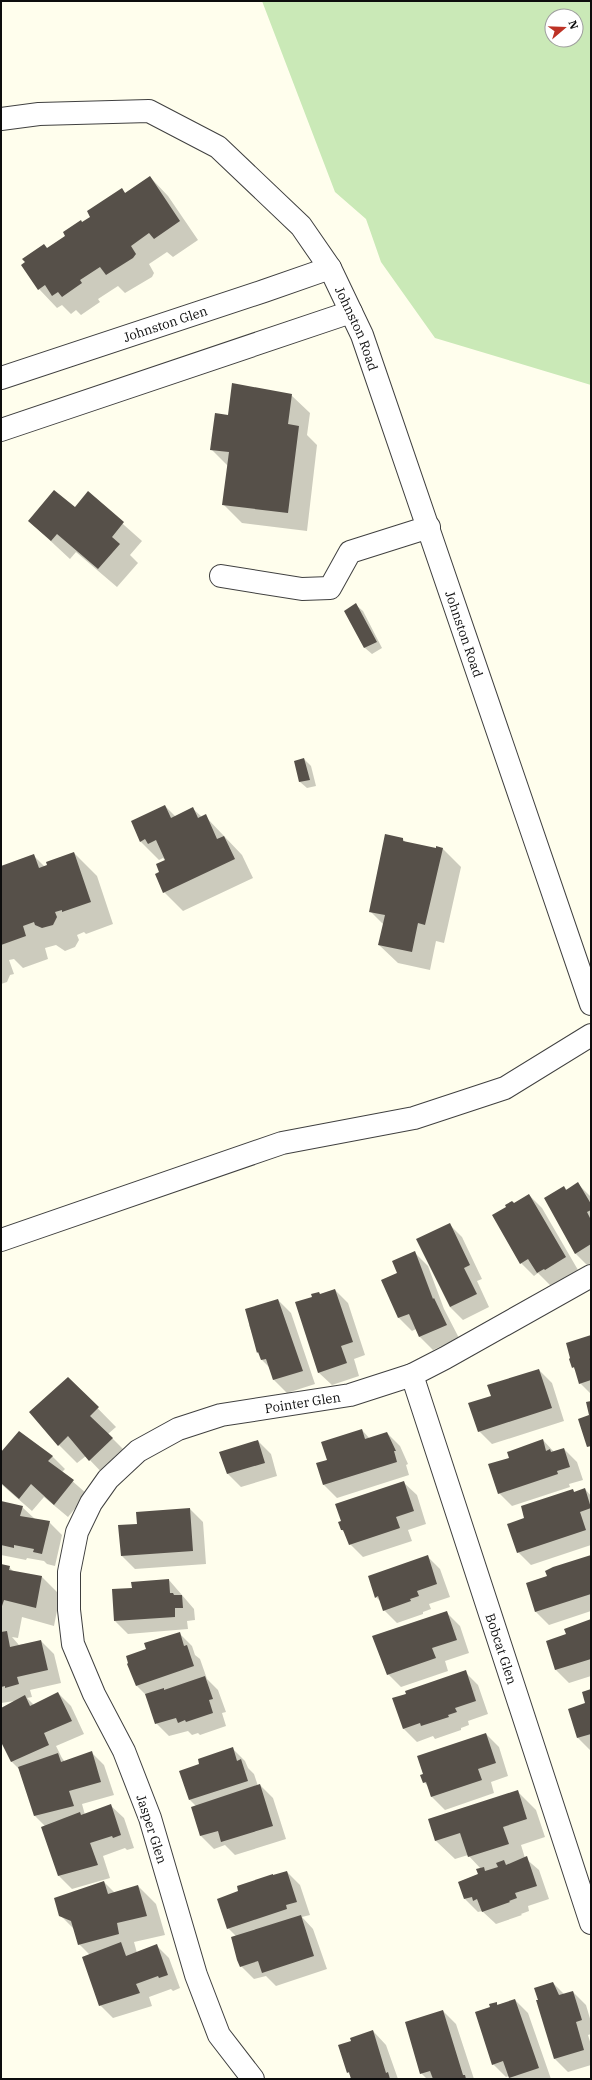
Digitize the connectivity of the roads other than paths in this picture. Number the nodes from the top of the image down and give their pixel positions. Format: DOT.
graph roads {
  1 [pos="1,119"];
  2 [pos="330,268"];
  3 [pos="351,312"];
  4 [pos="1,378"];
  5 [pos="1,430"];
  6 [pos="429,527"];
  7 [pos="221,576"];
  8 [pos="591,1004"];
  9 [pos="591,1035"];
  10 [pos="1,1240"];
  11 [pos="591,1276"];
  12 [pos="412,1375"];
  13 [pos="69,1572"];
  14 [pos="591,1923"];
  15 [pos="253,2079"];
  1 -- 2 [label="street, Johnston Road"];
  2 -- 3 [label="street, Johnston Road"];
  2 -- 4 [label="street, Johnston Glen"];
  3 -- 5 [label="street"];
  3 -- 6 [label="street, Johnston Road"];
  6 -- 7 [label="street"];
  6 -- 8 [label="street, Johnston Road"];
  9 -- 10 [label="street"];
  11 -- 12 [label="street, Pointer Glen"];
  12 -- 13 [label="street, Pointer Glen"];
  12 -- 14 [label="street, Bobcat Glen"];
  13 -- 15 [label="street, Jasper Glen"];
}
